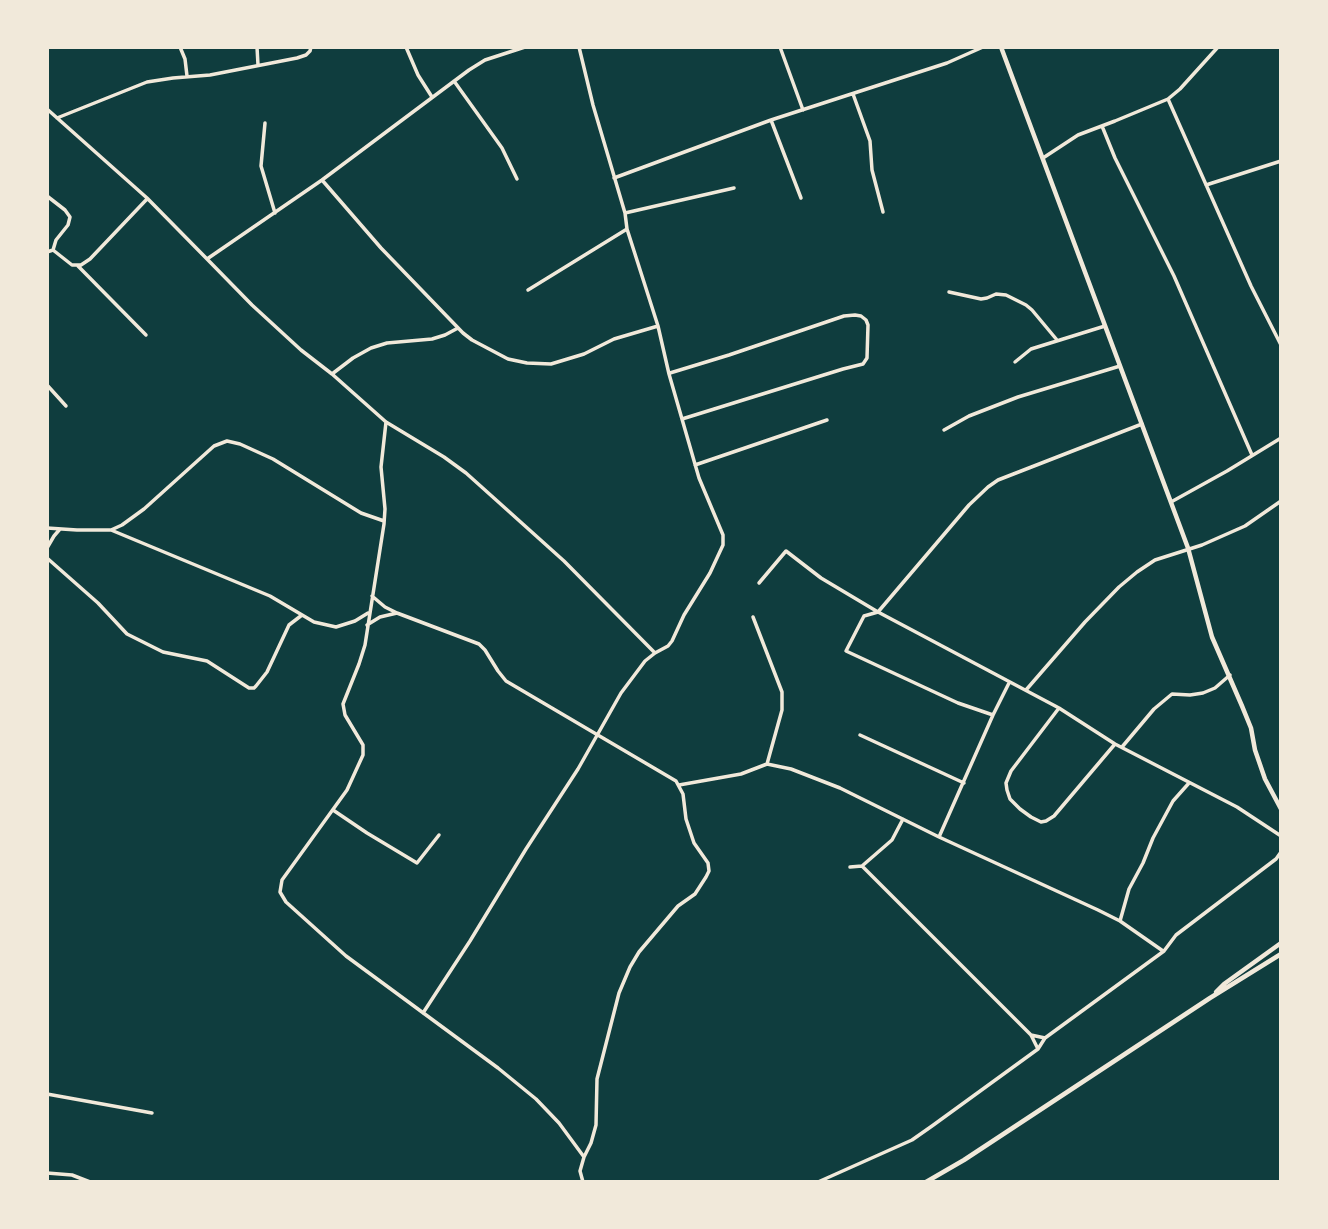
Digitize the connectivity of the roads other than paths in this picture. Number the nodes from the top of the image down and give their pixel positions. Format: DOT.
graph roads {
  1 [pos="180,47"];
  2 [pos="257,47"];
  3 [pos="311,47"];
  4 [pos="406,47"];
  5 [pos="525,47"];
  6 [pos="579,47"];
  7 [pos="780,47"];
  8 [pos="983,47"];
  9 [pos="1001,47"];
  10 [pos="1218,47"];
  11 [pos="258,65"];
  12 [pos="187,76"];
  13 [pos="454,81"];
  14 [pos="853,94"];
  15 [pos="432,97"];
  16 [pos="1168,99"];
  17 [pos="47,109"];
  18 [pos="803,110"];
  19 [pos="57,118"];
  20 [pos="771,120"];
  21 [pos="265,123"];
  22 [pos="1102,126"];
  23 [pos="1043,158"];
  24 [pos="1281,161"];
  25 [pos="614,177"];
  26 [pos="517,179"];
  27 [pos="322,180"];
  28 [pos="1206,185"];
  29 [pos="734,188"];
  30 [pos="47,196"];
  31 [pos="147,198"];
  32 [pos="801,198"];
  33 [pos="883,212"];
  34 [pos="275,213"];
  35 [pos="625,213"];
  36 [pos="627,229"];
  37 [pos="53,250"];
  38 [pos="47,252"];
  39 [pos="207,258"];
  40 [pos="78,266"];
  41 [pos="528,290"];
  42 [pos="949,292"];
  43 [pos="658,326"];
  44 [pos="1105,326"];
  45 [pos="458,328"];
  46 [pos="146,335"];
  47 [pos="1057,340"];
  48 [pos="1281,345"];
  49 [pos="1015,362"];
  50 [pos="1120,366"];
  51 [pos="669,373"];
  52 [pos="332,374"];
  53 [pos="47,385"];
  54 [pos="66,406"];
  55 [pos="682,419"];
  56 [pos="827,420"];
  57 [pos="386,422"];
  58 [pos="1142,425"];
  59 [pos="944,430"];
  60 [pos="1281,438"];
  61 [pos="1252,455"];
  62 [pos="695,465"];
  63 [pos="1281,500"];
  64 [pos="1171,502"];
  65 [pos="384,521"];
  66 [pos="47,528"];
  67 [pos="60,529"];
  68 [pos="111,530"];
  69 [pos="47,548"];
  70 [pos="1188,548"];
  71 [pos="47,558"];
  72 [pos="759,583"];
  73 [pos="372,596"];
  74 [pos="369,611"];
  75 [pos="878,612"];
  76 [pos="397,613"];
  77 [pos="303,615"];
  78 [pos="753,617"];
  79 [pos="367,625"];
  80 [pos="654,653"];
  81 [pos="1230,675"];
  82 [pos="1009,683"];
  83 [pos="1026,690"];
  84 [pos="1059,708"];
  85 [pos="993,715"];
  86 [pos="598,734"];
  87 [pos="860,735"];
  88 [pos="1115,744"];
  89 [pos="1122,747"];
  90 [pos="768,764"];
  91 [pos="964,783"];
  92 [pos="1189,783"];
  93 [pos="679,785"];
  94 [pos="1281,809"];
  95 [pos="334,810"];
  96 [pos="903,819"];
  97 [pos="439,835"];
  98 [pos="1281,836"];
  99 [pos="939,837"];
  100 [pos="1281,852"];
  101 [pos="862,866"];
  102 [pos="850,867"];
  103 [pos="1120,921"];
  104 [pos="1281,943"];
  105 [pos="1164,951"];
  106 [pos="1281,954"];
  107 [pos="1210,998"];
  108 [pos="423,1013"];
  109 [pos="1031,1035"];
  110 [pos="1045,1038"];
  111 [pos="1038,1049"];
  112 [pos="47,1094"];
  113 [pos="152,1113"];
  114 [pos="584,1157"];
  115 [pos="47,1173"];
  116 [pos="90,1182"];
  117 [pos="583,1182"];
  118 [pos="818,1182"];
  119 [pos="926,1182"];
  1 -- 12 [label="street"];
  2 -- 11 [label="street"];
  3 -- 11 [label="street"];
  4 -- 15 [label="street"];
  5 -- 13 [label="street"];
  6 -- 25 [label="street"];
  7 -- 18 [label="street"];
  8 -- 14 [label="street"];
  9 -- 23 [label="street"];
  10 -- 16 [label="street"];
  11 -- 12 [label="street"];
  12 -- 19 [label="street"];
  13 -- 15 [label="street"];
  13 -- 26 [label="street"];
  14 -- 18 [label="street"];
  14 -- 33 [label="street"];
  15 -- 27 [label="street"];
  16 -- 22 [label="street"];
  16 -- 28 [label="street"];
  17 -- 19 [label="street"];
  18 -- 20 [label="street"];
  19 -- 31 [label="street"];
  20 -- 25 [label="street"];
  20 -- 32 [label="street"];
  21 -- 34 [label="street"];
  22 -- 23 [label="street"];
  22 -- 61 [label="street"];
  23 -- 44 [label="street"];
  24 -- 28 [label="street"];
  25 -- 35 [label="street"];
  27 -- 34 [label="street"];
  27 -- 45 [label="street"];
  28 -- 48 [label="street"];
  29 -- 35 [label="street"];
  30 -- 37 [label="street"];
  31 -- 39 [label="street"];
  31 -- 40 [label="street"];
  34 -- 39 [label="street"];
  35 -- 36 [label="street"];
  36 -- 41 [label="street"];
  36 -- 43 [label="street"];
  37 -- 38 [label="street"];
  37 -- 40 [label="street"];
  39 -- 52 [label="street"];
  40 -- 46 [label="street"];
  42 -- 47 [label="street"];
  43 -- 45 [label="street"];
  43 -- 51 [label="street"];
  44 -- 47 [label="street"];
  44 -- 50 [label="street"];
  45 -- 52 [label="street"];
  47 -- 49 [label="street"];
  50 -- 58 [label="street"];
  50 -- 59 [label="street"];
  51 -- 55 [label="street"];
  51 -- 55 [label="street"];
  52 -- 57 [label="street"];
  53 -- 54 [label="street"];
  55 -- 62 [label="street"];
  56 -- 62 [label="street"];
  57 -- 65 [label="street"];
  57 -- 80 [label="street"];
  58 -- 64 [label="street"];
  58 -- 75 [label="street"];
  60 -- 61 [label="street"];
  61 -- 64 [label="street"];
  62 -- 80 [label="street"];
  63 -- 70 [label="street"];
  64 -- 70 [label="street"];
  65 -- 68 [label="street"];
  65 -- 73 [label="street"];
  66 -- 67 [label="street"];
  67 -- 68 [label="street"];
  67 -- 69 [label="street"];
  68 -- 77 [label="street"];
  70 -- 81 [label="street"];
  70 -- 83 [label="street"];
  71 -- 77 [label="street"];
  72 -- 75 [label="street"];
  73 -- 74 [label="street"];
  73 -- 76 [label="street"];
  74 -- 77 [label="street"];
  74 -- 79 [label="street"];
  75 -- 82 [label="street"];
  75 -- 85 [label="street"];
  76 -- 79 [label="street"];
  76 -- 86 [label="street"];
  78 -- 90 [label="street"];
  79 -- 95 [label="street"];
  80 -- 86 [label="street"];
  81 -- 89 [label="street"];
  81 -- 94 [label="street"];
  82 -- 83 [label="street"];
  82 -- 85 [label="street"];
  83 -- 84 [label="street"];
  84 -- 88 [label="street"];
  84 -- 88 [label="street"];
  85 -- 91 [label="street"];
  86 -- 93 [label="street"];
  86 -- 108 [label="street"];
  87 -- 91 [label="street"];
  88 -- 89 [label="street"];
  89 -- 92 [label="street"];
  90 -- 93 [label="street"];
  90 -- 96 [label="street"];
  91 -- 99 [label="street"];
  92 -- 98 [label="street"];
  92 -- 103 [label="street"];
  93 -- 114 [label="street"];
  95 -- 97 [label="street"];
  95 -- 108 [label="street"];
  96 -- 99 [label="street"];
  96 -- 101 [label="street"];
  99 -- 103 [label="street"];
  100 -- 105 [label="street"];
  101 -- 102 [label="street"];
  101 -- 109 [label="street"];
  103 -- 105 [label="street"];
  104 -- 107 [label="street"];
  105 -- 110 [label="street"];
  106 -- 107 [label="street"];
  107 -- 119 [label="street"];
  108 -- 114 [label="street"];
  109 -- 110 [label="street"];
  109 -- 111 [label="street"];
  110 -- 111 [label="street"];
  111 -- 118 [label="street"];
  112 -- 113 [label="street"];
  114 -- 117 [label="street"];
  115 -- 116 [label="street"];
}
